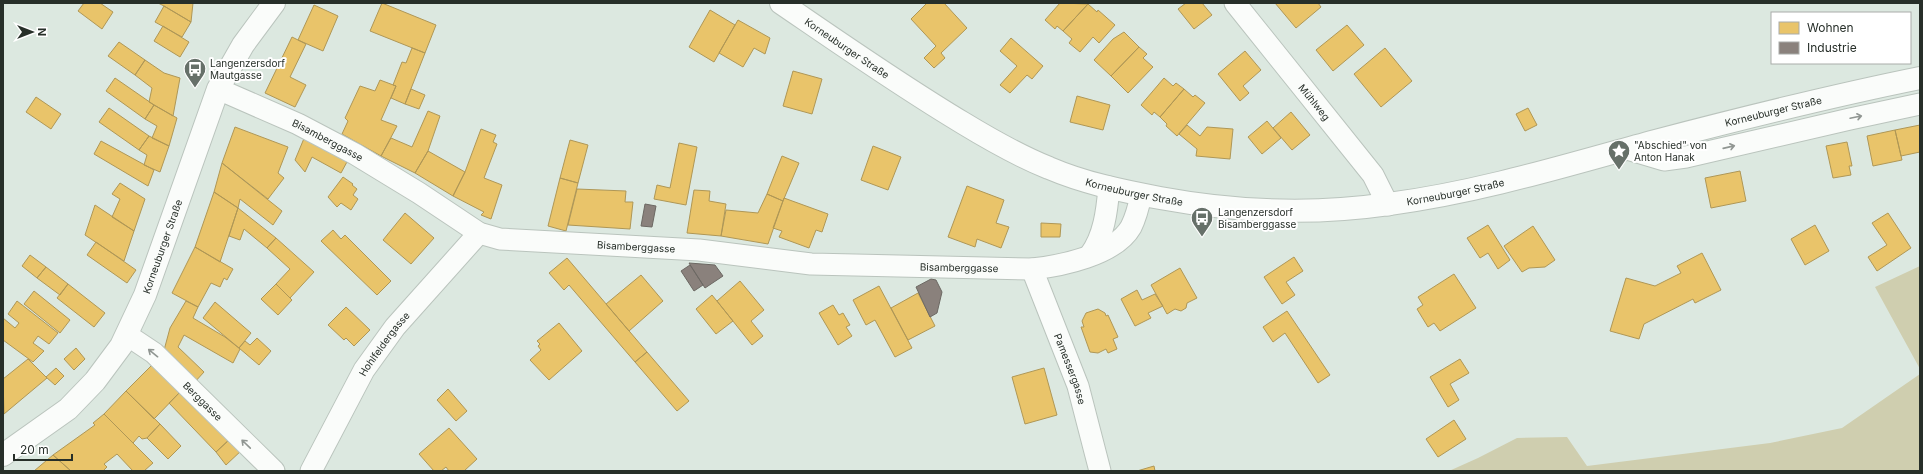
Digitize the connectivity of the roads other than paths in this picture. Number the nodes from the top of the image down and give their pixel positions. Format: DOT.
graph roads {
  1 [pos="781,3"];
  2 [pos="1235,3"];
  3 [pos="266,6"];
  4 [pos="1920,78"];
  5 [pos="218,89"];
  6 [pos="1920,104"];
  7 [pos="1627,149"];
  8 [pos="1109,187"];
  9 [pos="1141,194"];
  10 [pos="1388,205"];
  11 [pos="479,233"];
  12 [pos="1090,255"];
  13 [pos="1032,269"];
  14 [pos="127,335"];
  15 [pos="5,449"];
  16 [pos="274,471"];
  17 [pos="311,471"];
  18 [pos="1100,471"];
  1 -- 8 [label="main road, Korneuburger Straße"];
  2 -- 10 [label="street, Mühlweg"];
  3 -- 5 [label="main road, Korneuburger Straße"];
  4 -- 7 [label="main road, Korneuburger Straße"];
  5 -- 11 [label="street, Bisamberggasse"];
  5 -- 14 [label="main road, Korneuburger Straße"];
  7 -- 6 [label="street, one-way"];
  7 -- 10 [label="main road, Korneuburger Straße"];
  8 -- 9 [label="main road, Korneuburger Straße"];
  8 -- 12 [label="street"];
  9 -- 10 [label="main road, Korneuburger Straße"];
  9 -- 12 [label="street, Bisamberggasse"];
  11 -- 13 [label="street, Bisamberggasse"];
  11 -- 17 [label="street, Hohlfeldergasse"];
  12 -- 13 [label="street, Bisamberggasse"];
  13 -- 18 [label="street, Pamessergasse"];
  14 -- 15 [label="main road, Korneuburger Straße"];
  16 -- 14 [label="street, Berggasse, one-way"];
}
